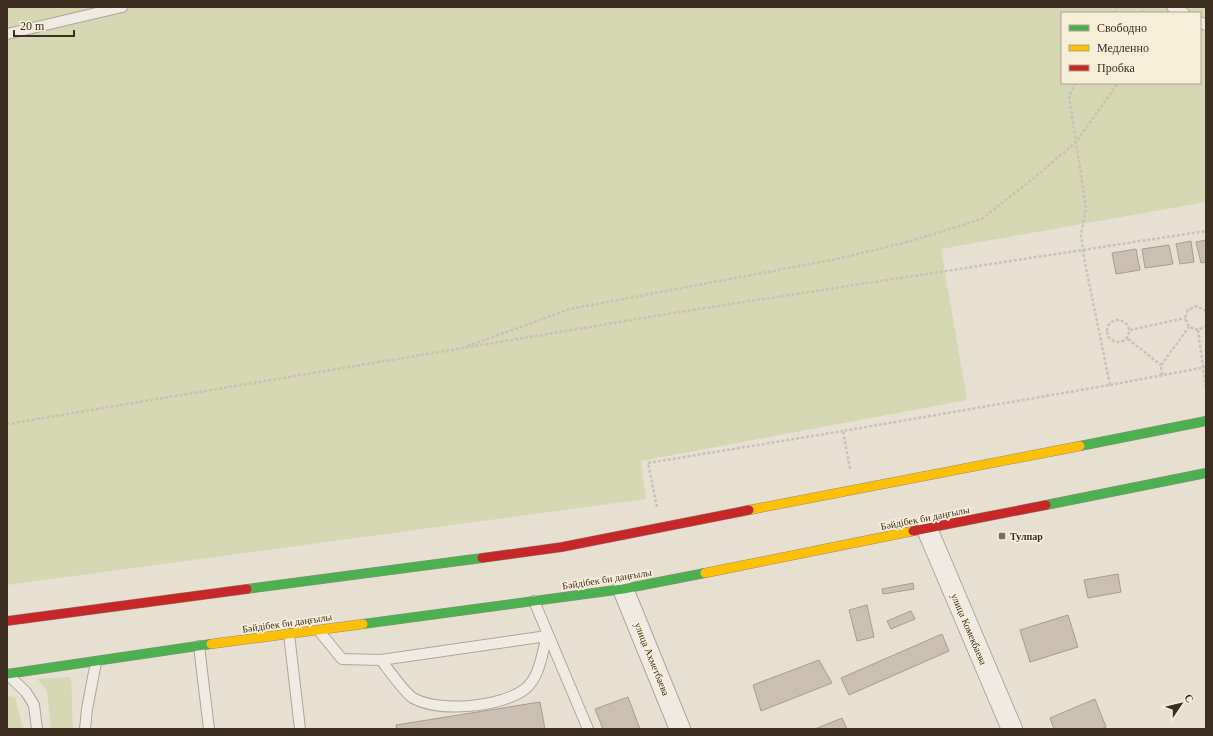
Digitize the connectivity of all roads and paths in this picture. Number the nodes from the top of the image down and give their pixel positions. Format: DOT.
graph roads {
  1 [pos="122,7"];
  2 [pos="1172,7"];
  3 [pos="1182,12"];
  4 [pos="7,34"];
  5 [pos="1075,84"];
  6 [pos="1117,84"];
  7 [pos="1076,142"];
  8 [pos="1206,231"];
  9 [pos="1083,250"];
  10 [pos="1206,310"];
  11 [pos="1185,318"];
  12 [pos="1206,326"];
  13 [pos="1189,327"];
  14 [pos="1130,330"];
  15 [pos="1198,330"];
  16 [pos="1106,333"];
  17 [pos="1100,334"];
  18 [pos="1128,339"];
  19 [pos="462,348"];
  20 [pos="1161,365"];
  21 [pos="1205,367"];
  22 [pos="1162,375"];
  23 [pos="1110,385"];
  24 [pos="1206,389"];
  25 [pos="1206,421"];
  26 [pos="7,424"];
  27 [pos="843,431"];
  28 [pos="1206,474"];
  29 [pos="854,490"];
  30 [pos="661,528"];
  31 [pos="927,529"];
  32 [pos="623,589"];
  33 [pos="534,601"];
  34 [pos="7,620"];
  35 [pos="318,630"];
  36 [pos="289,634"];
  37 [pos="548,636"];
  38 [pos="199,646"];
  39 [pos="381,660"];
  40 [pos="96,662"];
  41 [pos="7,674"];
  42 [pos="37,729"];
  43 [pos="85,729"];
  44 [pos="209,729"];
  45 [pos="300,729"];
  46 [pos="588,729"];
  47 [pos="680,729"];
  48 [pos="1012,729"];
  1 -- 4 [label="lane"];
  2 -- 3 [label="lane"];
  5 -- 7 [label="path"];
  6 -- 7 [label="path"];
  7 -- 9 [label="path"];
  7 -- 19 [label="path"];
  8 -- 9 [label="path"];
  9 -- 17 [label="path"];
  9 -- 19 [label="path"];
  10 -- 11 [label="path"];
  11 -- 13 [label="path"];
  11 -- 14 [label="path"];
  12 -- 15 [label="path"];
  13 -- 15 [label="path"];
  13 -- 20 [label="path"];
  14 -- 16 [label="path"];
  14 -- 18 [label="path"];
  15 -- 21 [label="path"];
  16 -- 17 [label="path"];
  16 -- 18 [label="path"];
  17 -- 23 [label="path"];
  18 -- 20 [label="path"];
  19 -- 26 [label="path"];
  20 -- 22 [label="path"];
  21 -- 22 [label="path"];
  21 -- 24 [label="path"];
  22 -- 23 [label="path"];
  23 -- 27 [label="path"];
  25 -- 29 [label="main road"];
  27 -- 29 [label="path"];
  27 -- 30 [label="path"];
  28 -- 31 [label="main road, Бәйдібек би даңғылы"];
  29 -- 30 [label="main road"];
  30 -- 34 [label="main road"];
  31 -- 32 [label="main road, Бәйдібек би даңғылы"];
  31 -- 48 [label="street, улица Комекбаева"];
  32 -- 33 [label="main road, Бәйдібек би даңғылы"];
  32 -- 47 [label="street, улица Ахметбаева"];
  33 -- 35 [label="main road, Бәйдібек би даңғылы"];
  33 -- 37 [label="lane"];
  35 -- 36 [label="main road, Бәйдібек би даңғылы"];
  35 -- 39 [label="lane"];
  36 -- 38 [label="main road, Бәйдібек би даңғылы"];
  36 -- 45 [label="lane"];
  37 -- 39 [label="lane"];
  37 -- 39 [label="lane"];
  37 -- 46 [label="lane"];
  38 -- 40 [label="main road, Бәйдібек би даңғылы"];
  38 -- 44 [label="lane"];
  40 -- 41 [label="main road, Бәйдібек би даңғылы"];
  40 -- 43 [label="lane"];
  41 -- 42 [label="lane"];
}
